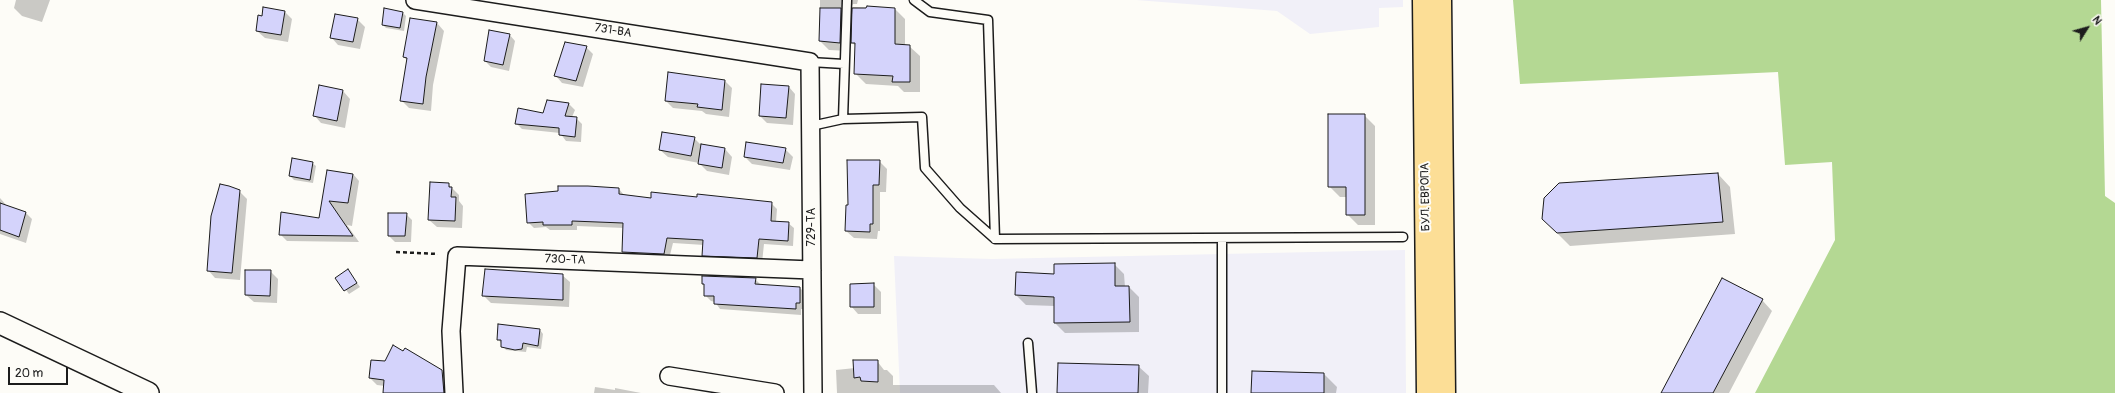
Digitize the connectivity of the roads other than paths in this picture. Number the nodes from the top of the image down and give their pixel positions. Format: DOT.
graph roads {
  1 [pos="415,0"];
  2 [pos="847,0"];
  3 [pos="914,0"];
  4 [pos="1424,0"];
  5 [pos="1440,0"];
  6 [pos="810,62"];
  7 [pos="844,64"];
  8 [pos="843,119"];
  9 [pos="811,126"];
  10 [pos="1403,237"];
  11 [pos="1222,238"];
  12 [pos="995,239"];
  13 [pos="812,270"];
  14 [pos="0,323"];
  15 [pos="1028,343"];
  16 [pos="669,376"];
  17 [pos="148,393"];
  18 [pos="454,393"];
  19 [pos="774,393"];
  20 [pos="813,393"];
  21 [pos="1032,393"];
  22 [pos="1222,393"];
  23 [pos="1428,393"];
  24 [pos="1444,393"];
  1 -- 6 [label="street, 731-ВА"];
  2 -- 7 [label="lane"];
  3 -- 12 [label="lane"];
  4 -- 23 [label="main road, БУЛ. ЕВРОПА"];
  5 -- 24 [label="main road, БУЛ. ЕВРОПА"];
  6 -- 7 [label="lane"];
  6 -- 9 [label="street, 729-ТА"];
  7 -- 8 [label="lane"];
  8 -- 9 [label="lane"];
  8 -- 12 [label="lane"];
  9 -- 13 [label="street, 729-ТА"];
  10 -- 11 [label="lane"];
  11 -- 12 [label="lane"];
  11 -- 22 [label="lane"];
  13 -- 18 [label="street, 730-ТА"];
  13 -- 20 [label="street, 729-ТА"];
  14 -- 17 [label="street"];
  15 -- 21 [label="lane"];
  16 -- 19 [label="street"];
}
